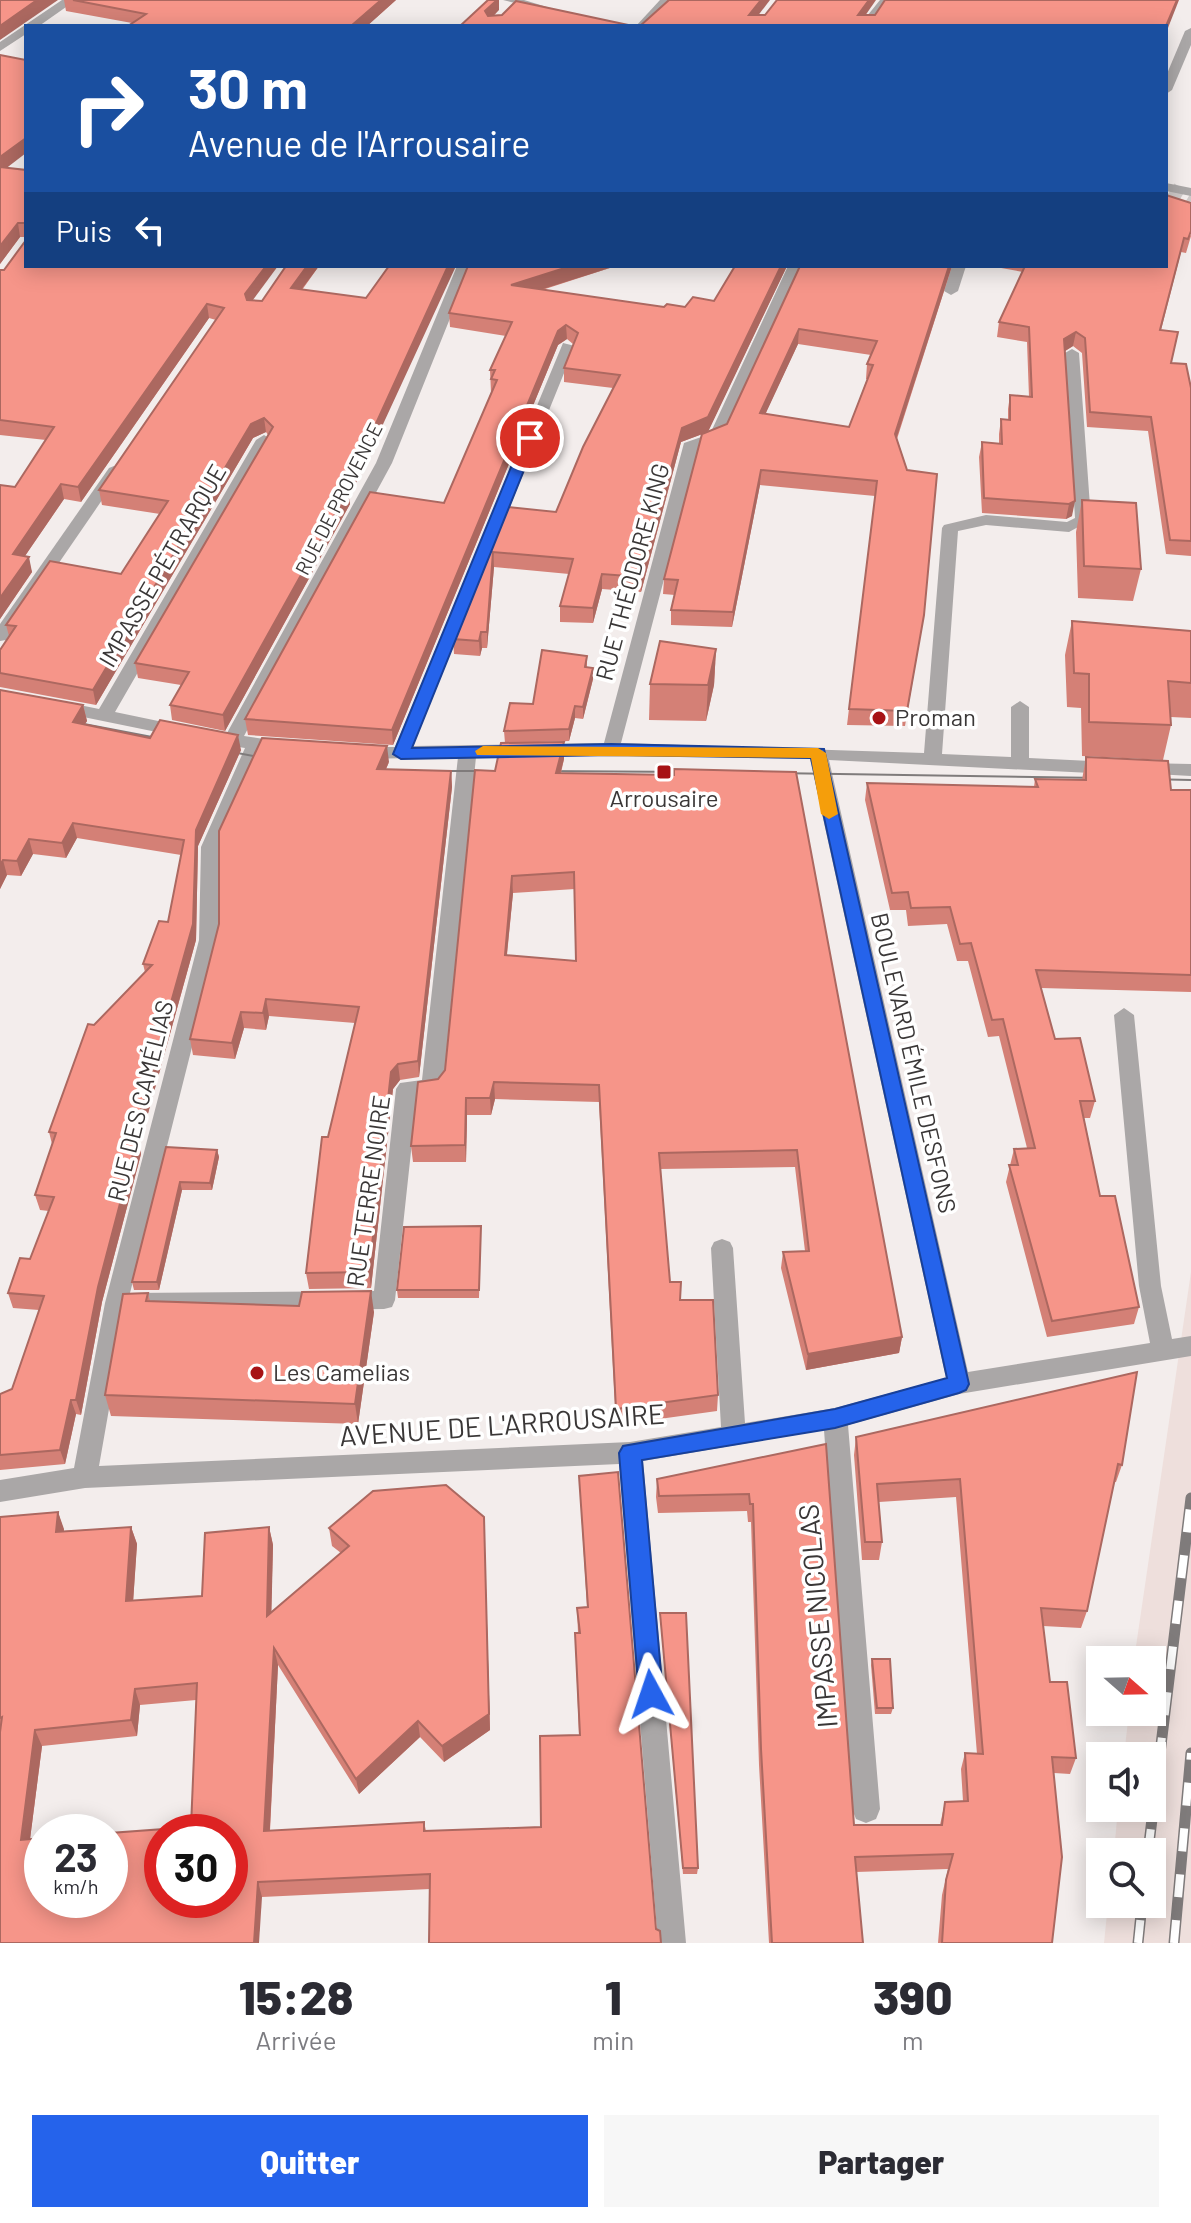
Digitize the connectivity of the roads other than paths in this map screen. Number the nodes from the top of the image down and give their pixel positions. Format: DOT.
graph roads {
  1 [pos="70,0"];
  2 [pos="666,0"];
  3 [pos="886,0"];
  4 [pos="513,1"];
  5 [pos="556,11"];
  6 [pos="504,16"];
  7 [pos="34,24"];
  8 [pos="644,24"];
  9 [pos="867,24"];
  10 [pos="24,30"];
  11 [pos="1191,31"];
  12 [pos="0,47"];
  13 [pos="1168,85"];
  14 [pos="1169,188"];
  15 [pos="1191,192"];
  16 [pos="463,268"];
  17 [pos="794,268"];
  18 [pos="958,268"];
  19 [pos="951,291"];
  20 [pos="568,346"];
  21 [pos="1072,353"];
  22 [pos="264,440"];
  23 [pos="126,453"];
  24 [pos="0,636"];
  25 [pos="38,702"];
  26 [pos="1020,707"];
  27 [pos="104,716"];
  28 [pos="232,741"];
  29 [pos="256,744"];
  30 [pos="611,749"];
  31 [pos="303,750"];
  32 [pos="468,751"];
  33 [pos="350,753"];
  34 [pos="818,753"];
  35 [pos="401,754"];
  36 [pos="933,758"];
  37 [pos="1020,762"];
  38 [pos="1191,770"];
  39 [pos="1124,1015"];
  40 [pos="722,1248"];
  41 [pos="116,1303"];
  42 [pos="1191,1346"];
  43 [pos="1163,1350"];
  44 [pos="959,1384"];
  45 [pos="835,1418"];
  46 [pos="734,1435"];
  47 [pos="630,1453"];
  48 [pos="85,1477"];
  49 [pos="0,1491"];
  50 [pos="866,1809"];
  51 [pos="672,1943"];
  1 -- 7 [label="street"];
  2 -- 8 [label="street"];
  3 -- 9 [label="street"];
  4 -- 5 [label="street"];
  4 -- 6 [label="street"];
  10 -- 12 [label="street"];
  11 -- 13 [label="street"];
  14 -- 15 [label="street"];
  16 -- 28 [label="street, RUE DE PROVENCE"];
  17 -- 30 [label="street, RUE THÉODORE KING"];
  18 -- 19 [label="street"];
  20 -- 35 [label="street"];
  21 -- 36 [label="street"];
  22 -- 27 [label="street, IMPASSE PÉTRARQUE"];
  23 -- 24 [label="street"];
  25 -- 27 [label="street"];
  26 -- 37 [label="street"];
  27 -- 28 [label="street"];
  28 -- 29 [label="street"];
  29 -- 31 [label="street"];
  29 -- 41 [label="street, RUE DES CAMÉLIAS"];
  30 -- 32 [label="street"];
  30 -- 34 [label="street"];
  32 -- 35 [label="street"];
  32 -- 41 [label="street, RUE TERRE NOIRE"];
  33 -- 35 [label="street"];
  34 -- 36 [label="street"];
  34 -- 44 [label="street, BOULEVARD ÉMILE DESFONS"];
  36 -- 37 [label="street"];
  37 -- 38 [label="street"];
  39 -- 43 [label="street"];
  40 -- 46 [label="street"];
  41 -- 48 [label="street, RUE DES CAMÉLIAS"];
  42 -- 43 [label="street, AVENUE DE L'ARROUSAIRE"];
  43 -- 44 [label="street, AVENUE DE L'ARROUSAIRE"];
  44 -- 45 [label="street, AVENUE DE L'ARROUSAIRE"];
  45 -- 46 [label="street, AVENUE DE L'ARROUSAIRE"];
  45 -- 50 [label="street, IMPASSE NICOLAS"];
  46 -- 47 [label="street, AVENUE DE L'ARROUSAIRE"];
  47 -- 48 [label="street, AVENUE DE L'ARROUSAIRE"];
  47 -- 51 [label="street"];
  48 -- 49 [label="street, AVENUE DE L'ARROUSAIRE"];
}
